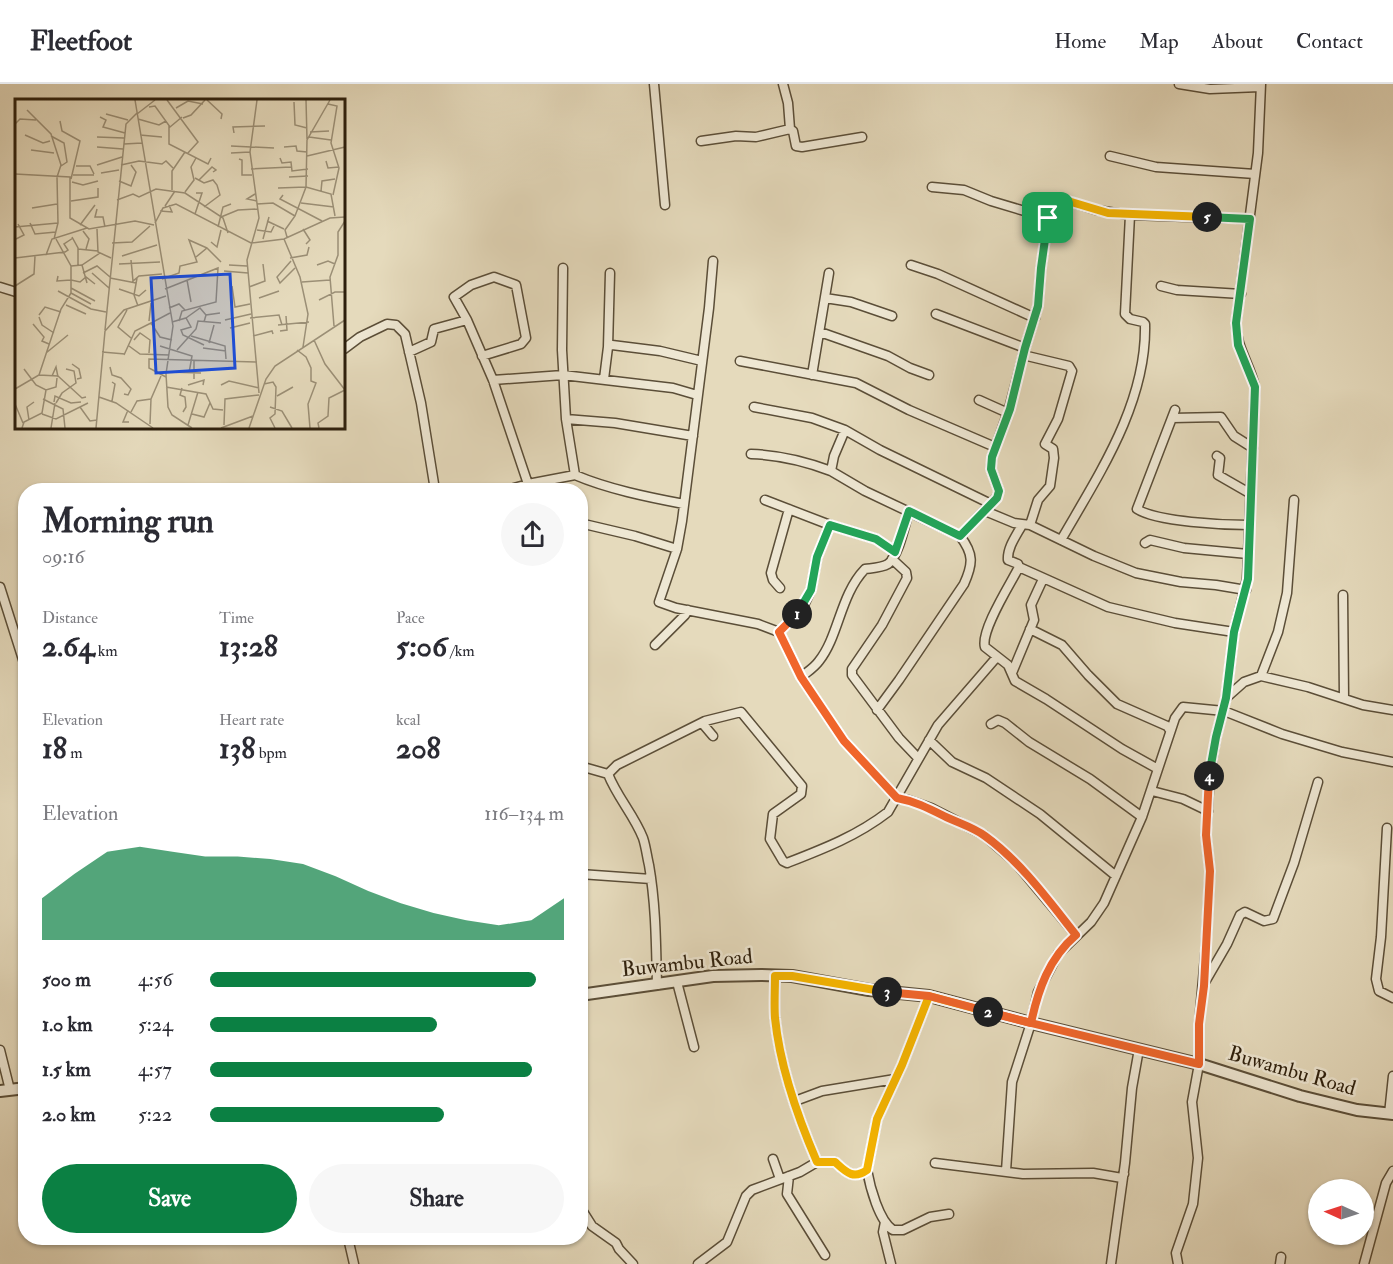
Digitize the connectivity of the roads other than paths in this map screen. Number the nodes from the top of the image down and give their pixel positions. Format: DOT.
graph roads {
  1 [pos="654,84"];
  2 [pos="783,84"];
  3 [pos="1179,84"];
  4 [pos="1261,86"];
  5 [pos="790,129"];
  6 [pos="862,137"];
  7 [pos="701,141"];
  8 [pos="1110,156"];
  9 [pos="1255,174"];
  10 [pos="932,187"];
  11 [pos="665,205"];
  12 [pos="1130,215"];
  13 [pos="1048,218"];
  14 [pos="1250,219"];
  15 [pos="713,261"];
  16 [pos="911,265"];
  17 [pos="563,268"];
  18 [pos="610,273"];
  19 [pos="830,273"];
  20 [pos="1161,286"];
  21 [pos="0,287"];
  22 [pos="15,292"];
  23 [pos="1241,294"];
  24 [pos="825,298"];
  25 [pos="936,314"];
  26 [pos="892,316"];
  27 [pos="1035,318"];
  28 [pos="467,320"];
  29 [pos="820,332"];
  30 [pos="608,347"];
  31 [pos="345,348"];
  32 [pos="409,352"];
  33 [pos="1024,352"];
  34 [pos="482,356"];
  35 [pos="702,361"];
  36 [pos="740,361"];
  37 [pos="563,375"];
  38 [pos="812,375"];
  39 [pos="929,375"];
  40 [pos="604,379"];
  41 [pos="493,380"];
  42 [pos="697,395"];
  43 [pos="979,400"];
  44 [pos="754,407"];
  45 [pos="1008,413"];
  46 [pos="566,419"];
  47 [pos="845,430"];
  48 [pos="693,436"];
  49 [pos="995,447"];
  50 [pos="1253,448"];
  51 [pos="751,454"];
  52 [pos="1216,456"];
  53 [pos="831,471"];
  54 [pos="575,475"];
  55 [pos="434,483"];
  56 [pos="528,483"];
  57 [pos="533,483"];
  58 [pos="1251,494"];
  59 [pos="765,500"];
  60 [pos="1294,500"];
  61 [pos="684,504"];
  62 [pos="789,508"];
  63 [pos="988,508"];
  64 [pos="909,511"];
  65 [pos="588,525"];
  66 [pos="830,525"];
  67 [pos="1026,525"];
  68 [pos="1249,525"];
  69 [pos="960,536"];
  70 [pos="1061,540"];
  71 [pos="1145,543"];
  72 [pos="676,549"];
  73 [pos="1248,554"];
  74 [pos="893,555"];
  75 [pos="1019,567"];
  76 [pos="1043,579"];
  77 [pos="0,587"];
  78 [pos="780,588"];
  79 [pos="1246,590"];
  80 [pos="1343,595"];
  81 [pos="688,610"];
  82 [pos="1030,629"];
  83 [pos="779,632"];
  84 [pos="1234,632"];
  85 [pos="18,644"];
  86 [pos="655,645"];
  87 [pos="996,658"];
  88 [pos="1012,673"];
  89 [pos="1261,676"];
  90 [pos="801,677"];
  91 [pos="1226,698"];
  92 [pos="1344,699"];
  93 [pos="877,710"];
  94 [pos="1393,710"];
  95 [pos="1224,711"];
  96 [pos="702,723"];
  97 [pos="991,724"];
  98 [pos="1170,730"];
  99 [pos="713,736"];
  100 [pos="929,740"];
  101 [pos="918,758"];
  102 [pos="1393,762"];
  103 [pos="588,768"];
  104 [pos="1158,770"];
  105 [pos="608,774"];
  106 [pos="1318,782"];
  107 [pos="1152,790"];
  108 [pos="897,798"];
  109 [pos="1208,811"];
  110 [pos="1142,817"];
  111 [pos="1387,828"];
  112 [pos="588,875"];
  113 [pos="1116,876"];
  114 [pos="651,879"];
  115 [pos="1076,935"];
  116 [pos="1206,951"];
  117 [pos="1218,959"];
  118 [pos="775,976"];
  119 [pos="677,982"];
  120 [pos="657,985"];
  121 [pos="1204,986"];
  122 [pos="588,994"];
  123 [pos="929,996"];
  124 [pos="1393,998"];
  125 [pos="1031,1023"];
  126 [pos="694,1047"];
  127 [pos="1139,1049"];
  128 [pos="0,1050"];
  129 [pos="1199,1064"];
  130 [pos="1393,1076"];
  131 [pos="895,1079"];
  132 [pos="5,1090"];
  133 [pos="795,1101"];
  134 [pos="1391,1114"];
  135 [pos="773,1159"];
  136 [pos="817,1162"];
  137 [pos="935,1163"];
  138 [pos="867,1170"];
  139 [pos="1006,1171"];
  140 [pos="1393,1171"];
  141 [pos="1124,1173"];
  142 [pos="785,1178"];
  143 [pos="949,1214"];
  144 [pos="588,1220"];
  145 [pos="885,1222"];
  146 [pos="350,1245"];
  147 [pos="825,1255"];
  148 [pos="354,1264"];
  149 [pos="633,1264"];
  150 [pos="698,1264"];
  151 [pos="891,1264"];
  152 [pos="1111,1264"];
  153 [pos="1178,1264"];
  154 [pos="1364,1264"];
  1 -- 11 [label="street"];
  2 -- 5 [label="street"];
  3 -- 4 [label="street"];
  4 -- 9 [label="street"];
  5 -- 6 [label="street"];
  5 -- 7 [label="street"];
  8 -- 9 [label="street"];
  9 -- 14 [label="street"];
  10 -- 13 [label="street"];
  12 -- 13 [label="street"];
  12 -- 14 [label="street"];
  12 -- 70 [label="street"];
  13 -- 27 [label="street"];
  14 -- 23 [label="street"];
  15 -- 35 [label="street"];
  16 -- 27 [label="street"];
  17 -- 37 [label="street"];
  18 -- 30 [label="street"];
  19 -- 24 [label="street"];
  20 -- 23 [label="street"];
  21 -- 22 [label="street"];
  23 -- 50 [label="street"];
  24 -- 26 [label="street"];
  24 -- 29 [label="street"];
  25 -- 33 [label="street"];
  27 -- 33 [label="street"];
  28 -- 32 [label="street"];
  28 -- 34 [label="street"];
  28 -- 34 [label="street"];
  29 -- 38 [label="street"];
  29 -- 39 [label="street"];
  30 -- 35 [label="street"];
  30 -- 40 [label="street"];
  31 -- 32 [label="street"];
  32 -- 55 [label="street"];
  33 -- 45 [label="street"];
  33 -- 67 [label="street"];
  34 -- 41 [label="street"];
  35 -- 42 [label="street"];
  36 -- 38 [label="street"];
  37 -- 40 [label="street"];
  37 -- 41 [label="street"];
  37 -- 46 [label="street"];
  38 -- 49 [label="street"];
  40 -- 42 [label="street"];
  41 -- 56 [label="street"];
  42 -- 48 [label="street"];
  43 -- 45 [label="street"];
  44 -- 47 [label="street"];
  45 -- 49 [label="street"];
  46 -- 48 [label="street"];
  46 -- 54 [label="street"];
  47 -- 53 [label="street"];
  47 -- 63 [label="street"];
  48 -- 61 [label="street"];
  49 -- 63 [label="street"];
  50 -- 58 [label="street"];
  50 -- 68 [label="street"];
  51 -- 53 [label="street"];
  52 -- 58 [label="street"];
  53 -- 64 [label="street"];
  54 -- 57 [label="street"];
  54 -- 61 [label="street"];
  58 -- 68 [label="street"];
  59 -- 62 [label="street"];
  60 -- 89 [label="street"];
  61 -- 72 [label="street"];
  62 -- 66 [label="street"];
  62 -- 78 [label="street"];
  63 -- 67 [label="street"];
  63 -- 69 [label="street"];
  64 -- 69 [label="street"];
  64 -- 74 [label="street"];
  65 -- 72 [label="street"];
  66 -- 74 [label="street"];
  66 -- 83 [label="street"];
  67 -- 70 [label="street"];
  67 -- 75 [label="street"];
  68 -- 73 [label="street"];
  69 -- 93 [label="street"];
  70 -- 79 [label="street"];
  71 -- 73 [label="street"];
  72 -- 81 [label="street"];
  73 -- 79 [label="street"];
  74 -- 90 [label="street"];
  74 -- 93 [label="street"];
  75 -- 76 [label="street"];
  75 -- 87 [label="street"];
  76 -- 82 [label="street"];
  76 -- 84 [label="street"];
  77 -- 85 [label="street"];
  79 -- 84 [label="street"];
  80 -- 92 [label="street"];
  81 -- 83 [label="street"];
  81 -- 86 [label="street"];
  82 -- 88 [label="street"];
  82 -- 98 [label="street"];
  83 -- 90 [label="street"];
  84 -- 91 [label="street"];
  87 -- 88 [label="street"];
  87 -- 100 [label="street"];
  88 -- 104 [label="street"];
  89 -- 91 [label="street"];
  89 -- 92 [label="street"];
  90 -- 108 [label="street"];
  91 -- 95 [label="street"];
  92 -- 94 [label="street"];
  93 -- 101 [label="street"];
  95 -- 98 [label="street"];
  95 -- 102 [label="street"];
  95 -- 109 [label="street"];
  96 -- 99 [label="street"];
  96 -- 105 [label="street"];
  96 -- 108 [label="street"];
  97 -- 110 [label="street"];
  98 -- 104 [label="street"];
  100 -- 101 [label="street"];
  100 -- 113 [label="street"];
  101 -- 108 [label="street"];
  103 -- 105 [label="street"];
  104 -- 107 [label="street"];
  105 -- 114 [label="street"];
  106 -- 117 [label="street"];
  107 -- 109 [label="street"];
  107 -- 110 [label="street"];
  108 -- 115 [label="street"];
  109 -- 116 [label="street"];
  110 -- 113 [label="street"];
  111 -- 124 [label="street"];
  112 -- 114 [label="street"];
  113 -- 115 [label="street"];
  114 -- 120 [label="street"];
  115 -- 125 [label="street"];
  116 -- 117 [label="street"];
  116 -- 121 [label="street"];
  117 -- 121 [label="street"];
  118 -- 119 [label="street, Buwambu Road"];
  118 -- 123 [label="street, Buwambu Road"];
  118 -- 133 [label="street"];
  119 -- 120 [label="street, Buwambu Road"];
  119 -- 126 [label="street"];
  120 -- 122 [label="street, Buwambu Road"];
  121 -- 129 [label="street"];
  123 -- 125 [label="street, Buwambu Road"];
  123 -- 131 [label="street"];
  125 -- 127 [label="street, Buwambu Road"];
  125 -- 139 [label="street"];
  127 -- 129 [label="street, Buwambu Road"];
  127 -- 141 [label="street"];
  128 -- 132 [label="street"];
  129 -- 134 [label="street, Buwambu Road"];
  129 -- 153 [label="street"];
  130 -- 134 [label="street"];
  131 -- 133 [label="street"];
  131 -- 138 [label="street"];
  133 -- 136 [label="street"];
  135 -- 142 [label="street"];
  136 -- 138 [label="street"];
  136 -- 142 [label="street"];
  137 -- 139 [label="street"];
  138 -- 145 [label="street"];
  139 -- 141 [label="street"];
  140 -- 154 [label="street"];
  141 -- 152 [label="street"];
  142 -- 147 [label="street"];
  142 -- 150 [label="street"];
  143 -- 145 [label="street"];
  144 -- 149 [label="street"];
  145 -- 151 [label="street"];
  146 -- 148 [label="street"];
}
